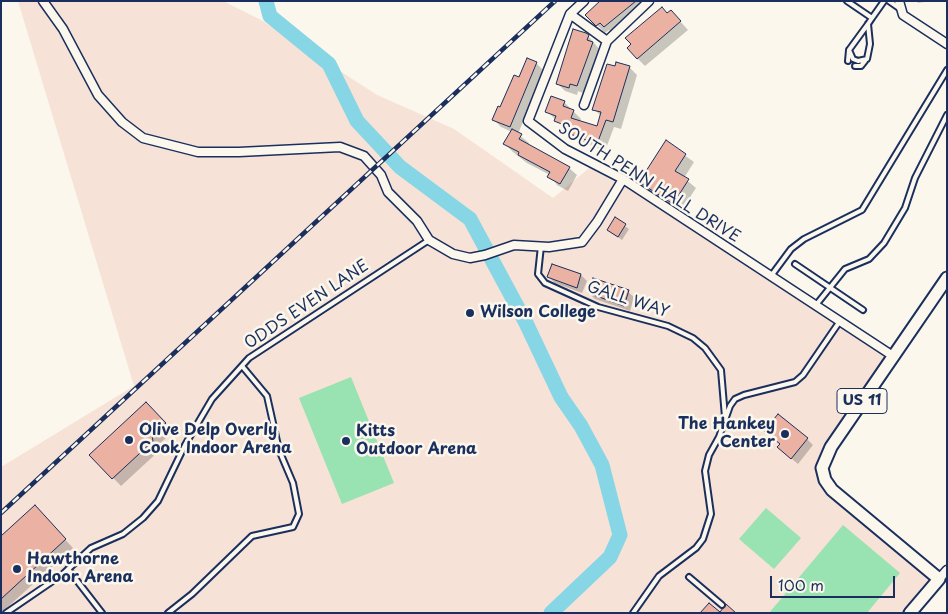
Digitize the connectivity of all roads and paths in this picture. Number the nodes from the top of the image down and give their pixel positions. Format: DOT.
graph roads {
  1 [pos="44,1"];
  2 [pos="584,1"];
  3 [pos="649,1"];
  4 [pos="847,1"];
  5 [pos="884,1"];
  6 [pos="889,1"];
  7 [pos="899,4"];
  8 [pos="570,14"];
  9 [pos="872,18"];
  10 [pos="868,24"];
  11 [pos="607,41"];
  12 [pos="947,44"];
  13 [pos="849,50"];
  14 [pos="867,59"];
  15 [pos="848,61"];
  16 [pos="855,66"];
  17 [pos="947,70"];
  18 [pos="584,105"];
  19 [pos="947,115"];
  20 [pos="623,179"];
  21 [pos="429,240"];
  22 [pos="541,246"];
  23 [pos="795,264"];
  24 [pos="771,276"];
  25 [pos="947,278"];
  26 [pos="829,288"];
  27 [pos="816,305"];
  28 [pos="863,310"];
  29 [pos="840,321"];
  30 [pos="893,356"];
  31 [pos="242,366"];
  32 [pos="725,419"];
  33 [pos="68,569"];
  34 [pos="947,570"];
  35 [pos="688,577"];
  36 [pos="939,579"];
  37 [pos="722,605"];
  38 [pos="6,613"];
  39 [pos="102,613"];
  40 [pos="168,613"];
  41 [pos="632,613"];
  42 [pos="910,613"];
  1 -- 21 [label="street"];
  2 -- 8 [label="street, SOUTH PENN HALL DRIVE"];
  3 -- 11 [label="street"];
  4 -- 9 [label="lane"];
  5 -- 9 [label="lane"];
  6 -- 7 [label="lane"];
  7 -- 12 [label="street"];
  8 -- 11 [label="street"];
  8 -- 20 [label="street, SOUTH PENN HALL DRIVE"];
  9 -- 10 [label="lane"];
  10 -- 13 [label="lane"];
  10 -- 14 [label="lane"];
  11 -- 18 [label="street"];
  13 -- 14 [label="lane"];
  13 -- 15 [label="lane"];
  14 -- 16 [label="lane"];
  17 -- 24 [label="lane"];
  19 -- 26 [label="lane"];
  20 -- 22 [label="street"];
  20 -- 24 [label="street, SOUTH PENN HALL DRIVE"];
  21 -- 22 [label="street"];
  21 -- 31 [label="lane, ODDS EVEN LANE"];
  22 -- 32 [label="lane, GALL WAY"];
  23 -- 26 [label="lane"];
  24 -- 27 [label="street, SOUTH PENN HALL DRIVE"];
  25 -- 30 [label="main road, US 11"];
  26 -- 27 [label="lane"];
  26 -- 28 [label="lane"];
  27 -- 29 [label="street, SOUTH PENN HALL DRIVE"];
  29 -- 30 [label="street, SOUTH PENN HALL DRIVE"];
  29 -- 32 [label="lane"];
  30 -- 36 [label="main road, US 11"];
  31 -- 33 [label="lane, ODDS EVEN LANE"];
  31 -- 40 [label="lane"];
  32 -- 41 [label="lane, GALL WAY"];
  33 -- 38 [label="lane, ODDS EVEN LANE"];
  33 -- 39 [label="lane"];
  34 -- 36 [label="street"];
  35 -- 37 [label="lane"];
  36 -- 42 [label="main road"];
}
